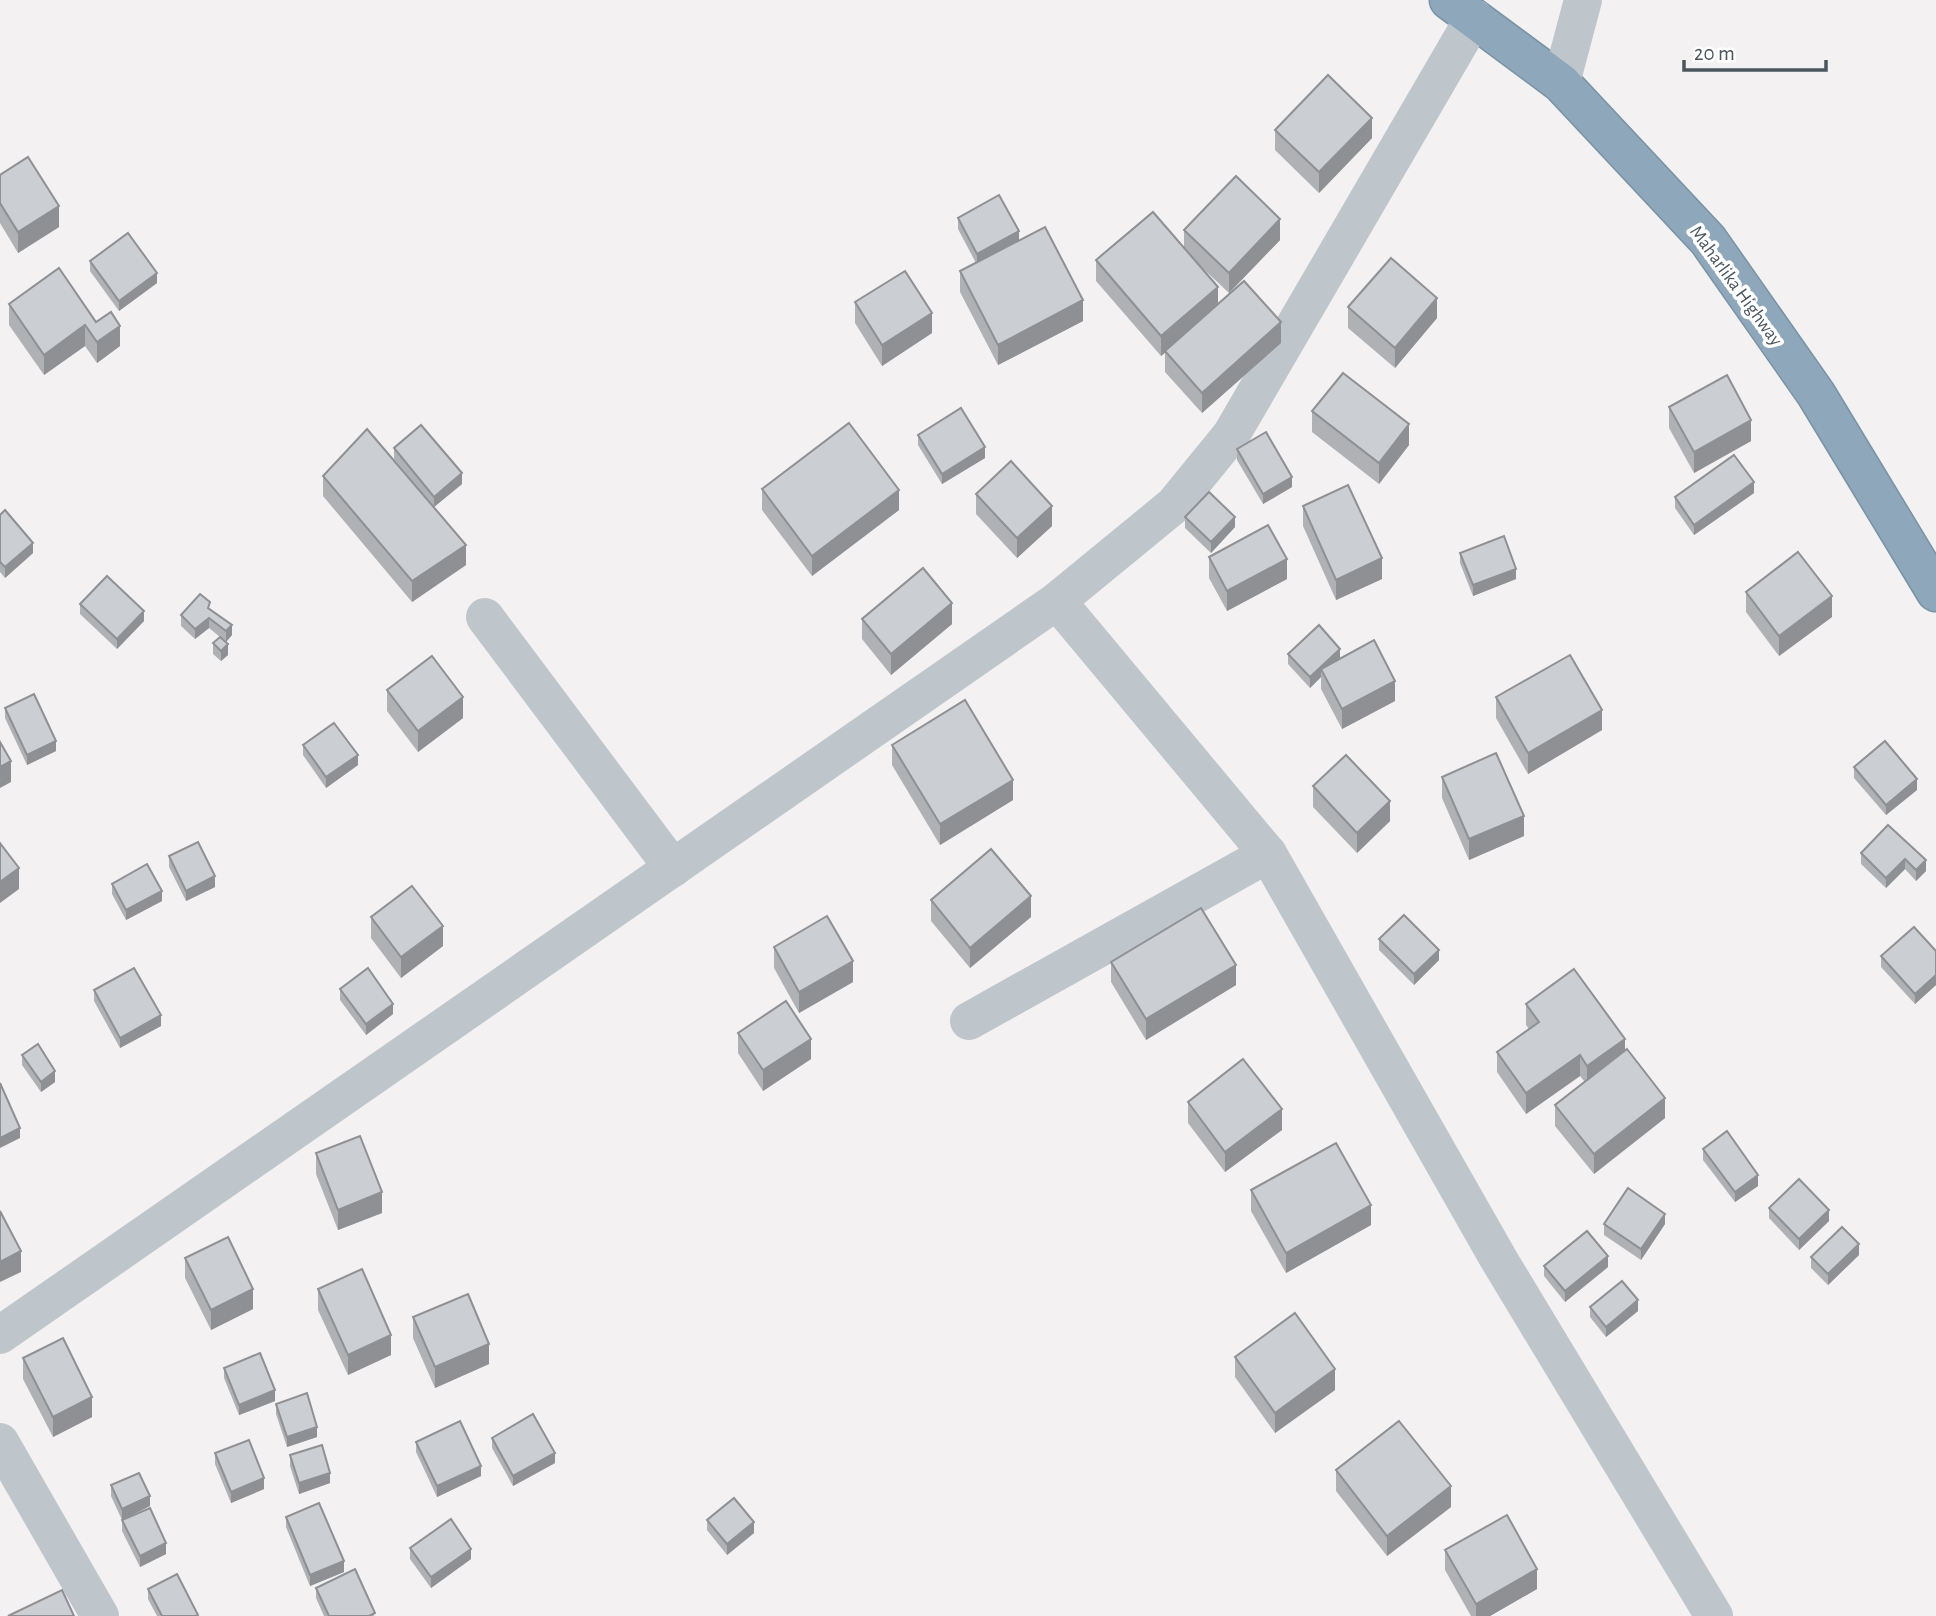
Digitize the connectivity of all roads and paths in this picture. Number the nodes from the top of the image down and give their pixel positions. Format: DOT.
graph roads {
  1 [pos="1583,0"];
  2 [pos="1461,9"];
  3 [pos="1561,83"];
  4 [pos="1936,592"];
  5 [pos="1057,601"];
  6 [pos="485,617"];
  7 [pos="1268,854"];
  8 [pos="673,868"];
  9 [pos="969,1021"];
  10 [pos="0,1335"];
  11 [pos="0,1443"];
  12 [pos="100,1616"];
  13 [pos="1714,1616"];
  1 -- 3 [label="street"];
  2 -- 3 [label="highway, Maharlika Highway"];
  2 -- 5 [label="street"];
  3 -- 4 [label="highway, Maharlika Highway"];
  5 -- 7 [label="street"];
  5 -- 8 [label="street"];
  6 -- 8 [label="street"];
  7 -- 9 [label="street"];
  7 -- 13 [label="street"];
  8 -- 10 [label="street"];
  11 -- 12 [label="street"];
}
